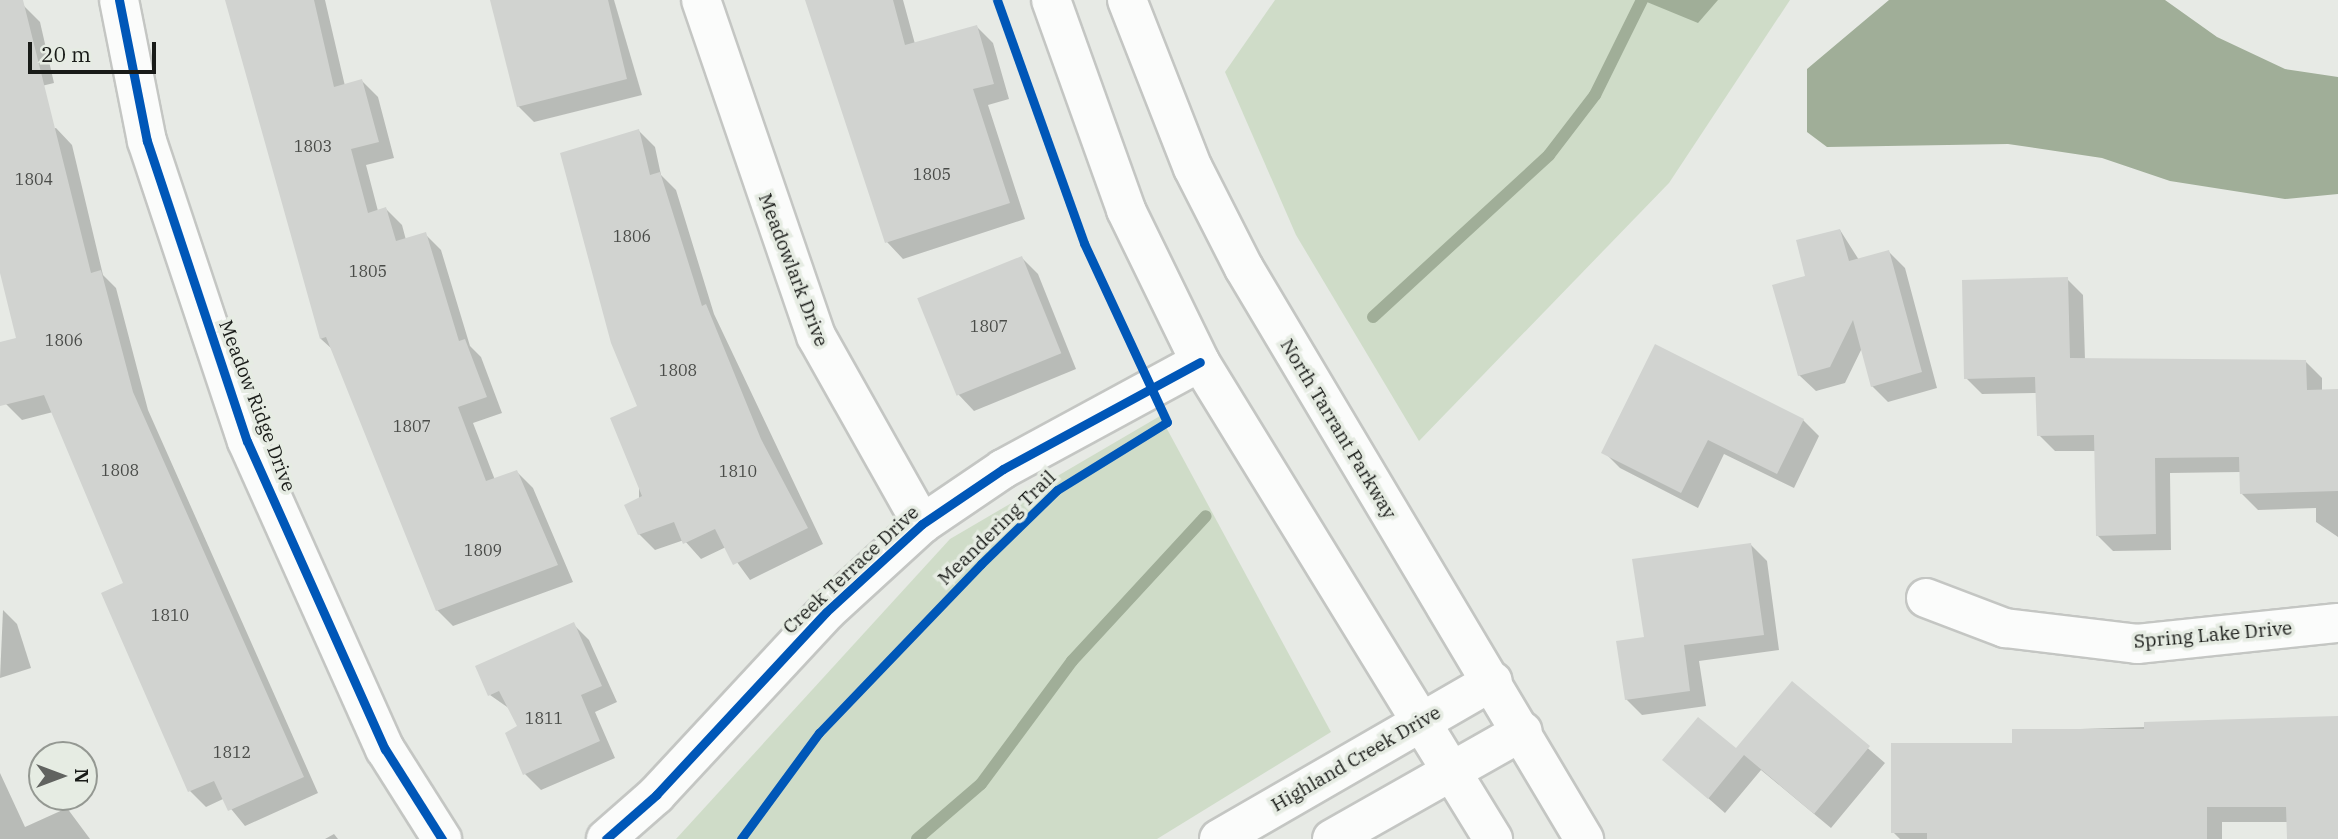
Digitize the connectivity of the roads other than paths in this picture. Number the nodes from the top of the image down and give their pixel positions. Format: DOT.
graph roads {
  1 [pos="119,0"];
  2 [pos="701,0"];
  3 [pos="1051,0"];
  4 [pos="1127,0"];
  5 [pos="1200,362"];
  6 [pos="922,524"];
  7 [pos="1926,598"];
  8 [pos="2338,623"];
  9 [pos="1493,681"];
  10 [pos="1421,720"];
  11 [pos="1523,731"];
  12 [pos="1451,771"];
  13 [pos="442,839"];
  14 [pos="606,839"];
  15 [pos="1219,839"];
  16 [pos="1332,839"];
  17 [pos="1493,839"];
  18 [pos="1584,839"];
  1 -- 13 [label="street, Meadow Ridge Drive"];
  2 -- 6 [label="street, Meadowlark Drive"];
  3 -- 5 [label="street"];
  4 -- 9 [label="street, North Tarrant Parkway"];
  5 -- 6 [label="street, Creek Terrace Drive"];
  5 -- 10 [label="street"];
  6 -- 14 [label="street, Creek Terrace Drive"];
  7 -- 8 [label="street, Spring Lake Drive"];
  9 -- 10 [label="street, Highland Creek Drive"];
  9 -- 11 [label="street, North Tarrant Parkway"];
  10 -- 12 [label="street"];
  10 -- 15 [label="street, Highland Creek Drive"];
  11 -- 12 [label="street"];
  11 -- 18 [label="street, North Tarrant Parkway"];
  12 -- 16 [label="street"];
  12 -- 17 [label="street"];
}
